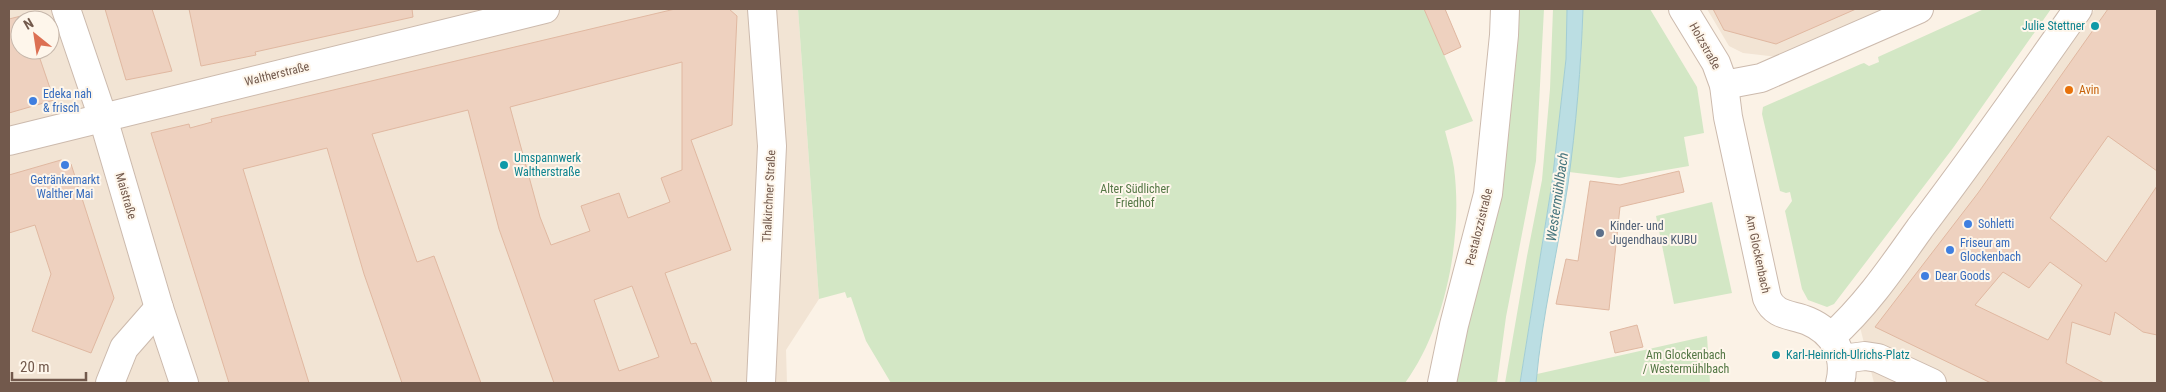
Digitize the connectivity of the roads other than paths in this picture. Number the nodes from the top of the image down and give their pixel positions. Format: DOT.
graph roads {
  1 [pos="66,9"];
  2 [pos="545,9"];
  3 [pos="762,9"];
  4 [pos="1505,9"];
  5 [pos="1683,9"];
  6 [pos="1919,9"];
  7 [pos="2078,9"];
  8 [pos="451,20"];
  9 [pos="1724,85"];
  10 [pos="103,118"];
  11 [pos="9,141"];
  12 [pos="159,308"];
  13 [pos="1838,359"];
  14 [pos="110,383"];
  15 [pos="184,383"];
  16 [pos="762,383"];
  17 [pos="1442,383"];
  18 [pos="1932,383"];
  1 -- 10 [label="street, Maistraße"];
  2 -- 8 [label="street, Waltherstraße"];
  3 -- 16 [label="street, Thalkirchner Straße"];
  4 -- 17 [label="street, Pestalozzistraße"];
  5 -- 9 [label="street, Holzstraße"];
  6 -- 9 [label="street"];
  7 -- 13 [label="street"];
  8 -- 10 [label="street, Waltherstraße"];
  9 -- 13 [label="street, Am Glockenbach"];
  10 -- 11 [label="street, Waltherstraße"];
  10 -- 12 [label="street, Maistraße"];
  12 -- 14 [label="street"];
  12 -- 15 [label="street, Maistraße"];
  13 -- 18 [label="street"];
}
